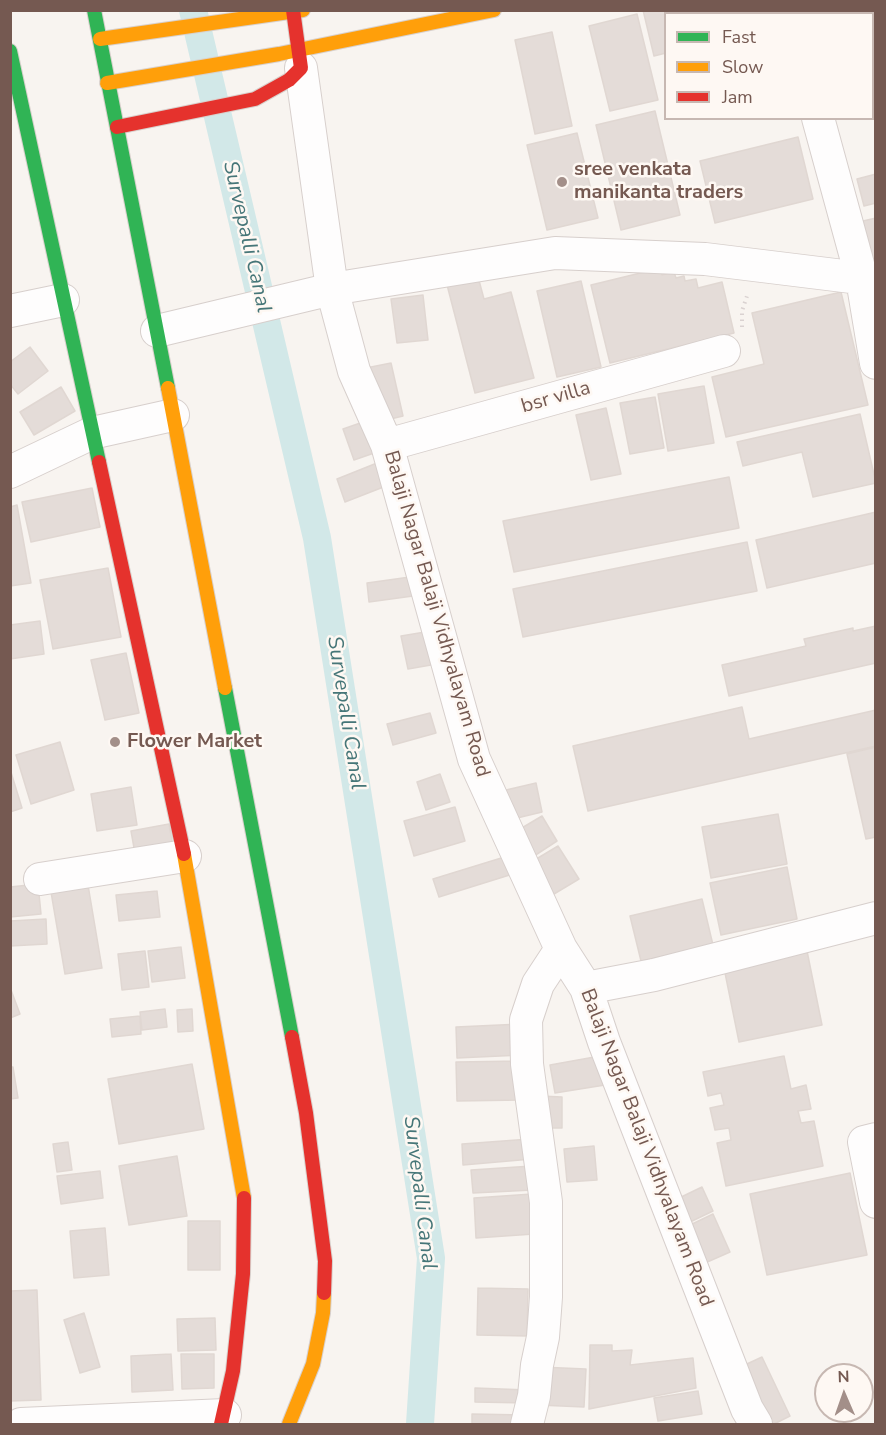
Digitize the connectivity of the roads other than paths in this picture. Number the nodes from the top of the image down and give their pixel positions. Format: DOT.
graph roads {
  1 [pos="494,10"];
  2 [pos="296,11"];
  3 [pos="98,12"];
  4 [pos="100,39"];
  5 [pos="300,59"];
  6 [pos="12,64"];
  7 [pos="107,83"];
  8 [pos="819,120"];
  9 [pos="117,127"];
  10 [pos="869,280"];
  11 [pos="332,289"];
  12 [pos="63,300"];
  13 [pos="10,311"];
  14 [pos="157,331"];
  15 [pos="724,351"];
  16 [pos="876,363"];
  17 [pos="173,415"];
  18 [pos="92,433"];
  19 [pos="387,445"];
  20 [pos="10,472"];
  21 [pos="185,856"];
  22 [pos="40,879"];
  23 [pos="876,918"];
  24 [pos="561,949"];
  25 [pos="586,987"];
  26 [pos="876,1139"];
  27 [pos="876,1202"];
  28 [pos="223,1420"];
  29 [pos="21,1425"];
  30 [pos="289,1425"];
  31 [pos="527,1425"];
  32 [pos="756,1425"];
  1 -- 5 [label="main road"];
  2 -- 4 [label="main road"];
  2 -- 5 [label="main road, Balaji Nagar Balaji Vidhyalayam Road"];
  3 -- 4 [label="main road"];
  4 -- 7 [label="main road"];
  5 -- 7 [label="main road"];
  5 -- 9 [label="main road"];
  5 -- 11 [label="street, Balaji Nagar Balaji Vidhyalayam Road"];
  6 -- 12 [label="main road"];
  7 -- 9 [label="main road"];
  8 -- 10 [label="street"];
  9 -- 14 [label="main road"];
  10 -- 11 [label="street"];
  10 -- 16 [label="street"];
  11 -- 14 [label="street"];
  11 -- 19 [label="street, Balaji Nagar Balaji Vidhyalayam Road"];
  12 -- 13 [label="street"];
  12 -- 18 [label="main road"];
  14 -- 17 [label="main road"];
  15 -- 19 [label="street, bsr villa"];
  17 -- 18 [label="street"];
  17 -- 30 [label="main road"];
  18 -- 20 [label="street"];
  18 -- 21 [label="main road"];
  19 -- 24 [label="street, Balaji Nagar Balaji Vidhyalayam Road"];
  21 -- 22 [label="street"];
  21 -- 28 [label="main road"];
  23 -- 25 [label="street"];
  24 -- 25 [label="street, Balaji Nagar Balaji Vidhyalayam Road"];
  24 -- 31 [label="street"];
  25 -- 32 [label="street, Balaji Nagar Balaji Vidhyalayam Road"];
  26 -- 27 [label="street"];
  28 -- 29 [label="street"];
}
